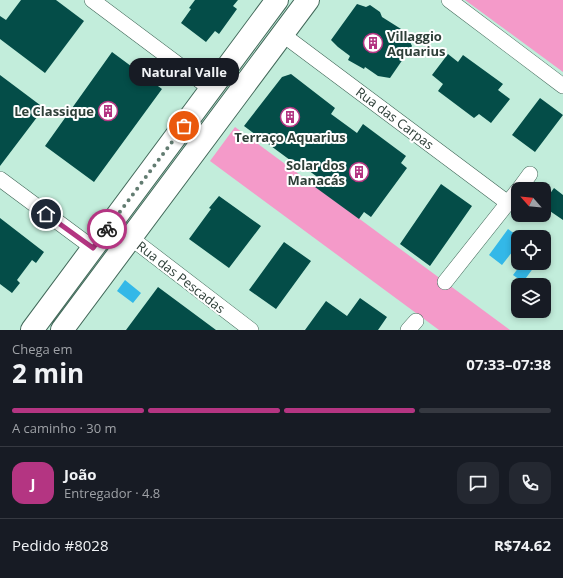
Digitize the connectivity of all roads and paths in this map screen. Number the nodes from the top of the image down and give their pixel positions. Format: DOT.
graph roads {
  1 [pos="92,0"];
  2 [pos="277,0"];
  3 [pos="308,0"];
  4 [pos="449,0"];
  5 [pos="282,34"];
  6 [pos="563,86"];
  7 [pos="211,89"];
  8 [pos="530,174"];
  9 [pos="0,179"];
  10 [pos="524,182"];
  11 [pos="511,199"];
  12 [pos="508,203"];
  13 [pos="131,238"];
  14 [pos="93,248"];
  15 [pos="109,267"];
  16 [pos="446,282"];
  17 [pos="32,330"];
  18 [pos="62,330"];
  19 [pos="251,330"];
  1 -- 7 [label="street"];
  2 -- 7 [label="street"];
  3 -- 5 [label="street"];
  4 -- 6 [label="street"];
  5 -- 12 [label="street, Rua das Carpas"];
  5 -- 13 [label="street"];
  7 -- 14 [label="street"];
  8 -- 10 [label="street"];
  9 -- 14 [label="street"];
  11 -- 12 [label="street"];
  12 -- 16 [label="street"];
  13 -- 15 [label="street"];
  13 -- 19 [label="street, Rua das Pescadas"];
  14 -- 15 [label="street"];
  14 -- 17 [label="street"];
  15 -- 18 [label="street"];
}
